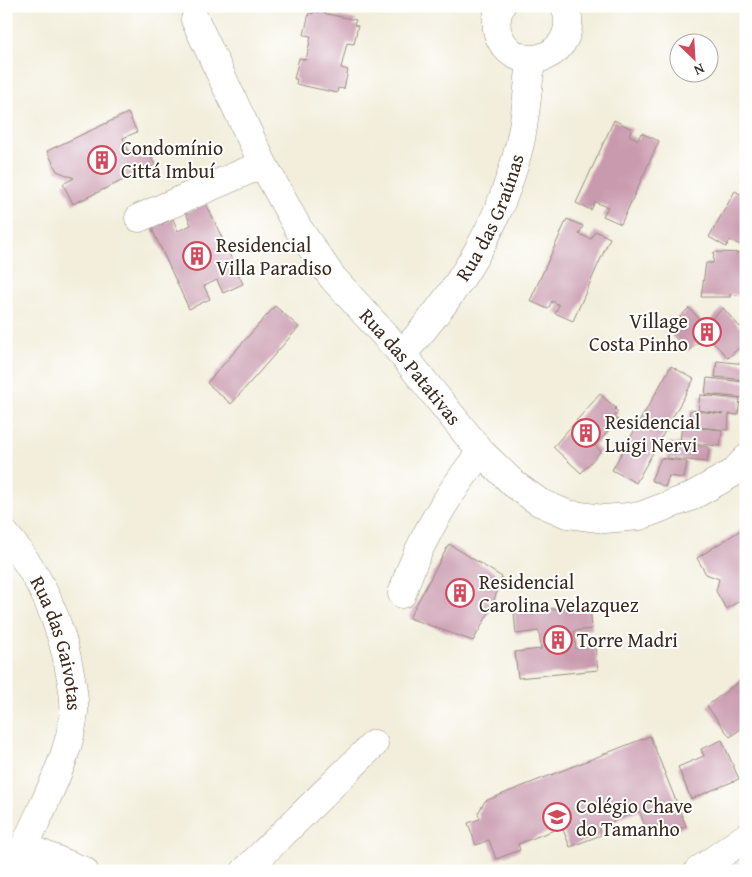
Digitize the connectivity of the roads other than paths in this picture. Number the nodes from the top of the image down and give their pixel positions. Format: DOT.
graph roads {
  1 [pos="501,6"];
  2 [pos="565,6"];
  3 [pos="195,20"];
  4 [pos="530,60"];
  5 [pos="263,164"];
  6 [pos="139,218"];
  7 [pos="402,354"];
  8 [pos="481,452"];
  9 [pos="746,459"];
  10 [pos="6,535"];
  11 [pos="402,594"];
  12 [pos="374,744"];
  13 [pos="746,837"];
  14 [pos="25,847"];
  15 [pos="248,870"];
  16 [pos="12,871"];
  17 [pos="84,871"];
  18 [pos="698,871"];
  1 -- 4 [label="street"];
  2 -- 4 [label="street"];
  3 -- 5 [label="street, Rua das Patativas"];
  4 -- 7 [label="street, Rua das Graúnas"];
  5 -- 6 [label="street"];
  5 -- 7 [label="street, Rua das Patativas"];
  7 -- 8 [label="street, Rua das Patativas"];
  8 -- 9 [label="street, Rua das Patativas"];
  8 -- 11 [label="street"];
  10 -- 14 [label="street, Rua das Gaivotas"];
  12 -- 15 [label="street"];
  13 -- 18 [label="street"];
  14 -- 16 [label="street, Rua das Gaivotas"];
  14 -- 17 [label="street"];
}
